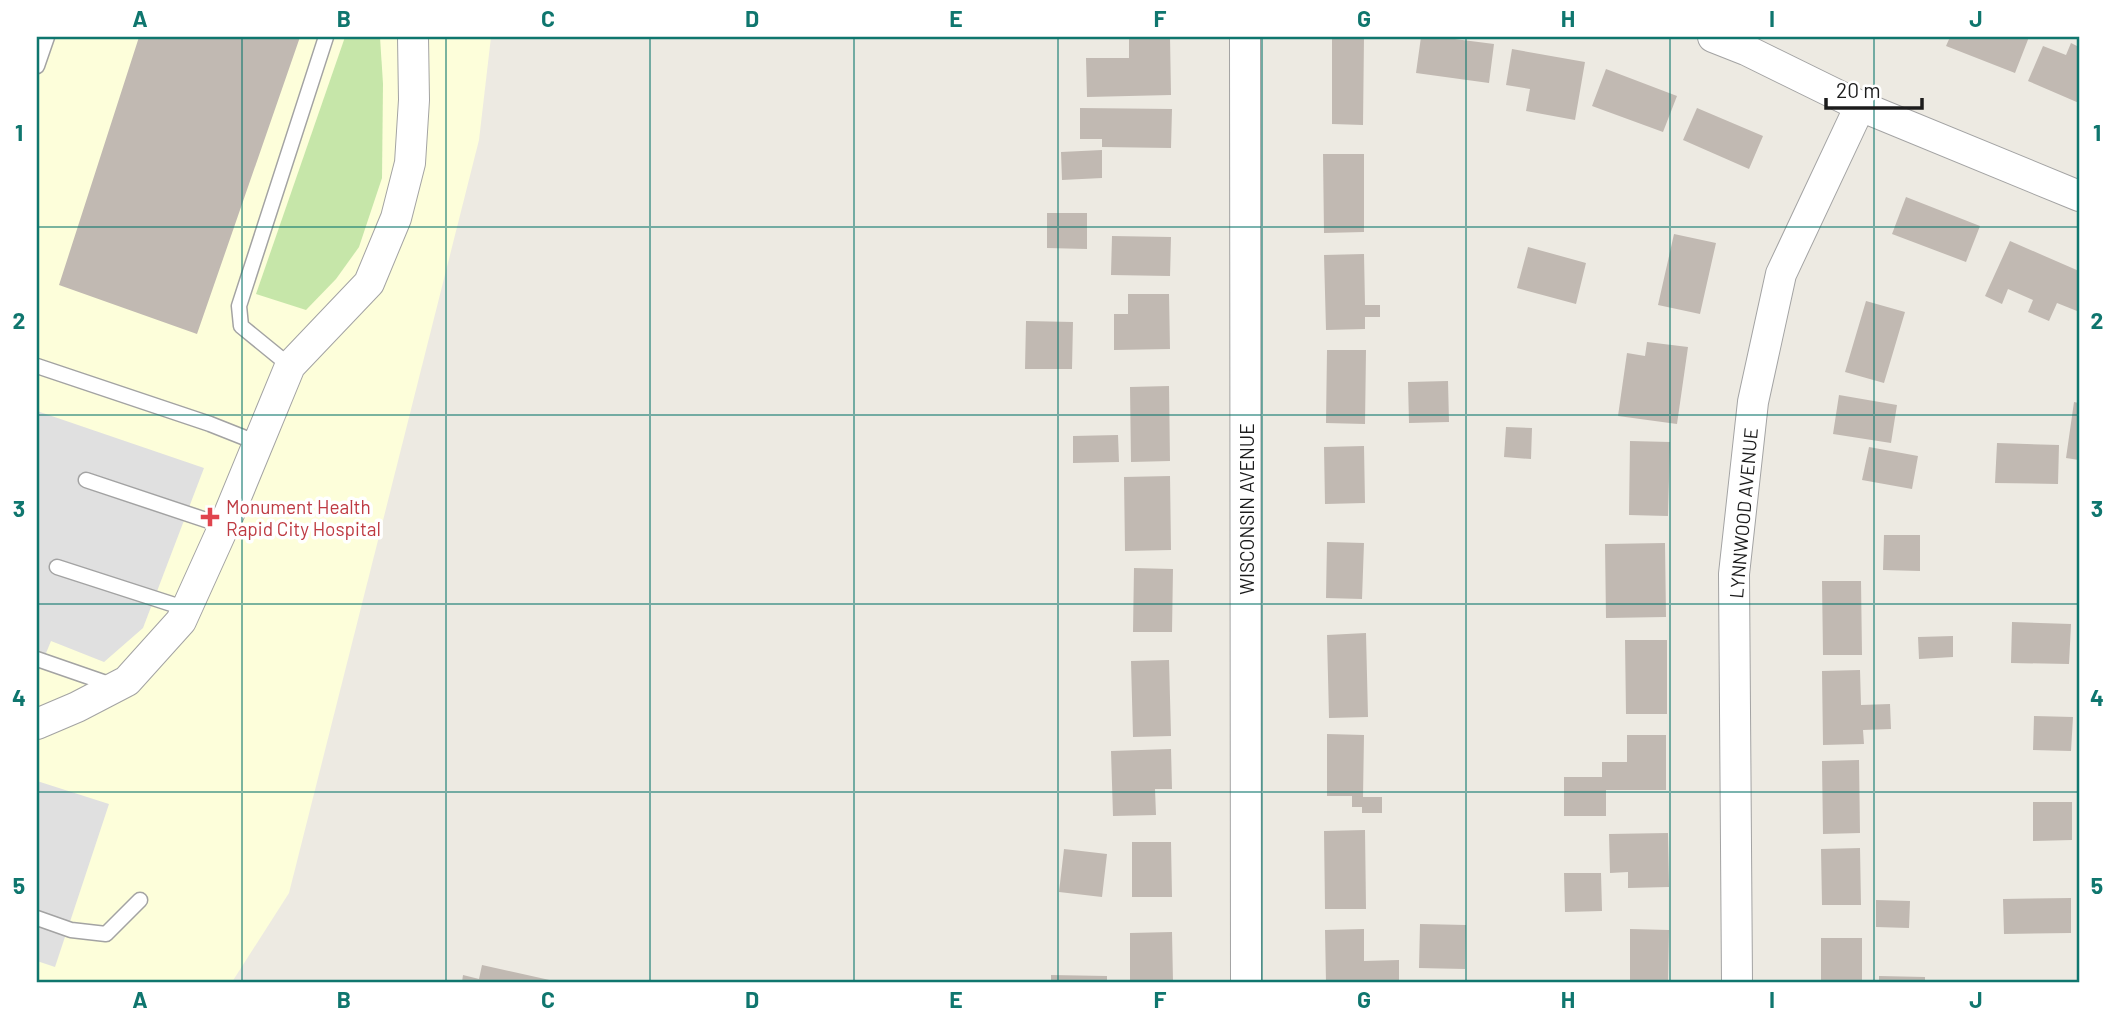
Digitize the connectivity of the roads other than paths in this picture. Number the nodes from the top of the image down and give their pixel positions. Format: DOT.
graph roads {
  1 [pos="47,37"];
  2 [pos="326,37"];
  3 [pos="413,37"];
  4 [pos="1245,37"];
  5 [pos="1713,37"];
  6 [pos="37,66"];
  7 [pos="1860,106"];
  8 [pos="2079,196"];
  9 [pos="37,366"];
  10 [pos="290,366"];
  11 [pos="258,443"];
  12 [pos="86,480"];
  13 [pos="224,526"];
  14 [pos="57,567"];
  15 [pos="187,609"];
  16 [pos="37,659"];
  17 [pos="117,687"];
  18 [pos="37,724"];
  19 [pos="139,900"];
  20 [pos="37,918"];
  21 [pos="1246,982"];
  22 [pos="1737,982"];
  1 -- 6 [label="lane"];
  2 -- 10 [label="lane"];
  3 -- 10 [label="street"];
  4 -- 21 [label="street, WISCONSIN AVENUE"];
  5 -- 7 [label="street"];
  7 -- 8 [label="street"];
  7 -- 22 [label="street, LYNNWOOD AVENUE"];
  9 -- 11 [label="lane"];
  10 -- 11 [label="street"];
  11 -- 13 [label="street"];
  12 -- 13 [label="lane"];
  13 -- 15 [label="street"];
  14 -- 15 [label="lane"];
  15 -- 17 [label="street"];
  16 -- 17 [label="lane"];
  17 -- 18 [label="street"];
  19 -- 20 [label="lane"];
}
